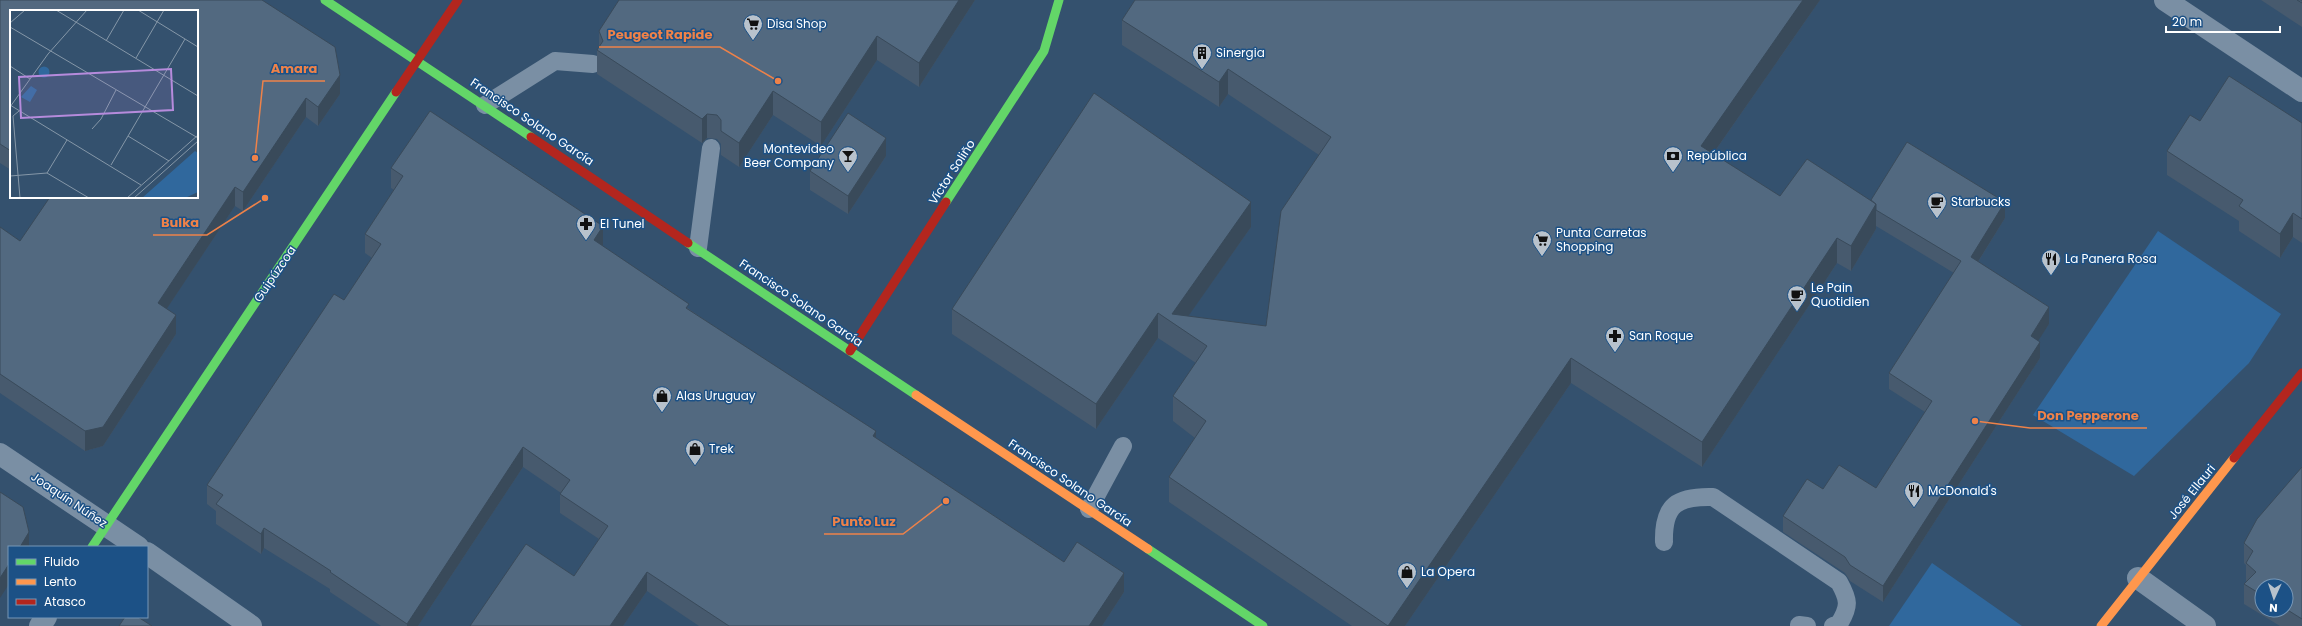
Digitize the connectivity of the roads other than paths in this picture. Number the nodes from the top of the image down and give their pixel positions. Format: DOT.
graph roads {
  1 [pos="325,0"];
  2 [pos="458,0"];
  3 [pos="1059,0"];
  4 [pos="2165,0"];
  5 [pos="418,60"];
  6 [pos="593,64"];
  7 [pos="2302,91"];
  8 [pos="485,105"];
  9 [pos="711,148"];
  10 [pos="698,248"];
  11 [pos="850,351"];
  12 [pos="2302,373"];
  13 [pos="1123,446"];
  14 [pos="0,454"];
  15 [pos="1089,510"];
  16 [pos="106,525"];
  17 [pos="1664,542"];
  18 [pos="93,546"];
  19 [pos="137,546"];
  20 [pos="148,555"];
  21 [pos="2138,578"];
  22 [pos="251,626"];
  23 [pos="1263,626"];
  24 [pos="1833,626"];
  25 [pos="2101,626"];
  26 [pos="2205,626"];
  1 -- 5 [label="street, Francisco Solano García"];
  2 -- 5 [label="street, Guipúzcoa"];
  3 -- 11 [label="street, Víctor Soliño"];
  4 -- 7 [label="street"];
  5 -- 8 [label="street, Francisco Solano García"];
  5 -- 16 [label="street, Guipúzcoa"];
  6 -- 8 [label="lane"];
  8 -- 10 [label="street, Francisco Solano García"];
  9 -- 10 [label="lane"];
  10 -- 11 [label="street, Francisco Solano García"];
  11 -- 15 [label="street, Francisco Solano García"];
  12 -- 21 [label="street, José Ellauri"];
  13 -- 15 [label="lane"];
  14 -- 16 [label="street, Joaquín Núñez"];
  15 -- 23 [label="street, Francisco Solano García"];
  16 -- 18 [label="street, Guipúzcoa"];
  16 -- 19 [label="street, Joaquín Núñez"];
  17 -- 24 [label="lane"];
  20 -- 22 [label="street"];
  21 -- 25 [label="street, José Ellauri"];
  21 -- 26 [label="street"];
}
